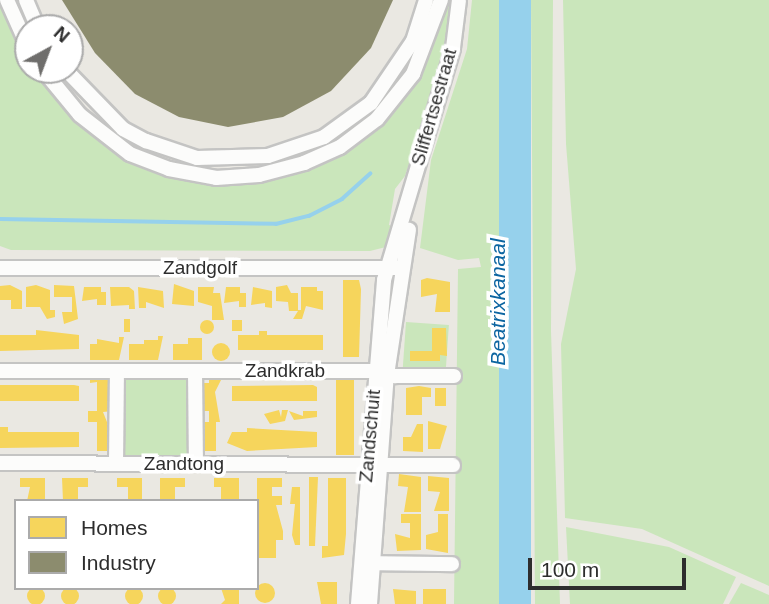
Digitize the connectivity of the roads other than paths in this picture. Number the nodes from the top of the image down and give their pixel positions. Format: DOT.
graph roads {
  1 [pos="426,0"];
  2 [pos="441,0"];
  3 [pos="459,0"];
  4 [pos="55,84"];
  5 [pos="80,84"];
  6 [pos="0,268"];
  7 [pos="394,268"];
  8 [pos="0,371"];
  9 [pos="117,371"];
  10 [pos="195,371"];
  11 [pos="381,373"];
  12 [pos="454,376"];
  13 [pos="0,463"];
  14 [pos="117,464"];
  15 [pos="196,464"];
  16 [pos="374,464"];
  17 [pos="453,465"];
  18 [pos="367,563"];
  19 [pos="452,565"];
  20 [pos="358,604"];
  21 [pos="370,604"];
  1 -- 5 [label="street"];
  2 -- 4 [label="street"];
  3 -- 7 [label="street, Sliffertsestraat"];
  6 -- 7 [label="street, Zandgolf"];
  7 -- 11 [label="street, Zandschuit"];
  8 -- 9 [label="street, Zandkrab"];
  9 -- 10 [label="street, Zandkrab"];
  9 -- 14 [label="street"];
  10 -- 11 [label="street, Zandkrab"];
  10 -- 15 [label="street"];
  11 -- 12 [label="street, Zandkrab"];
  11 -- 16 [label="street, Zandschuit"];
  13 -- 14 [label="street, Zandtong"];
  14 -- 15 [label="street, Zandtong"];
  15 -- 16 [label="street, Zandtong"];
  16 -- 17 [label="street, Zandtong"];
  16 -- 18 [label="street, Zandschuit"];
  18 -- 19 [label="street"];
  18 -- 20 [label="street, Zandschuit"];
  18 -- 21 [label="street, Zandschuit"];
}
